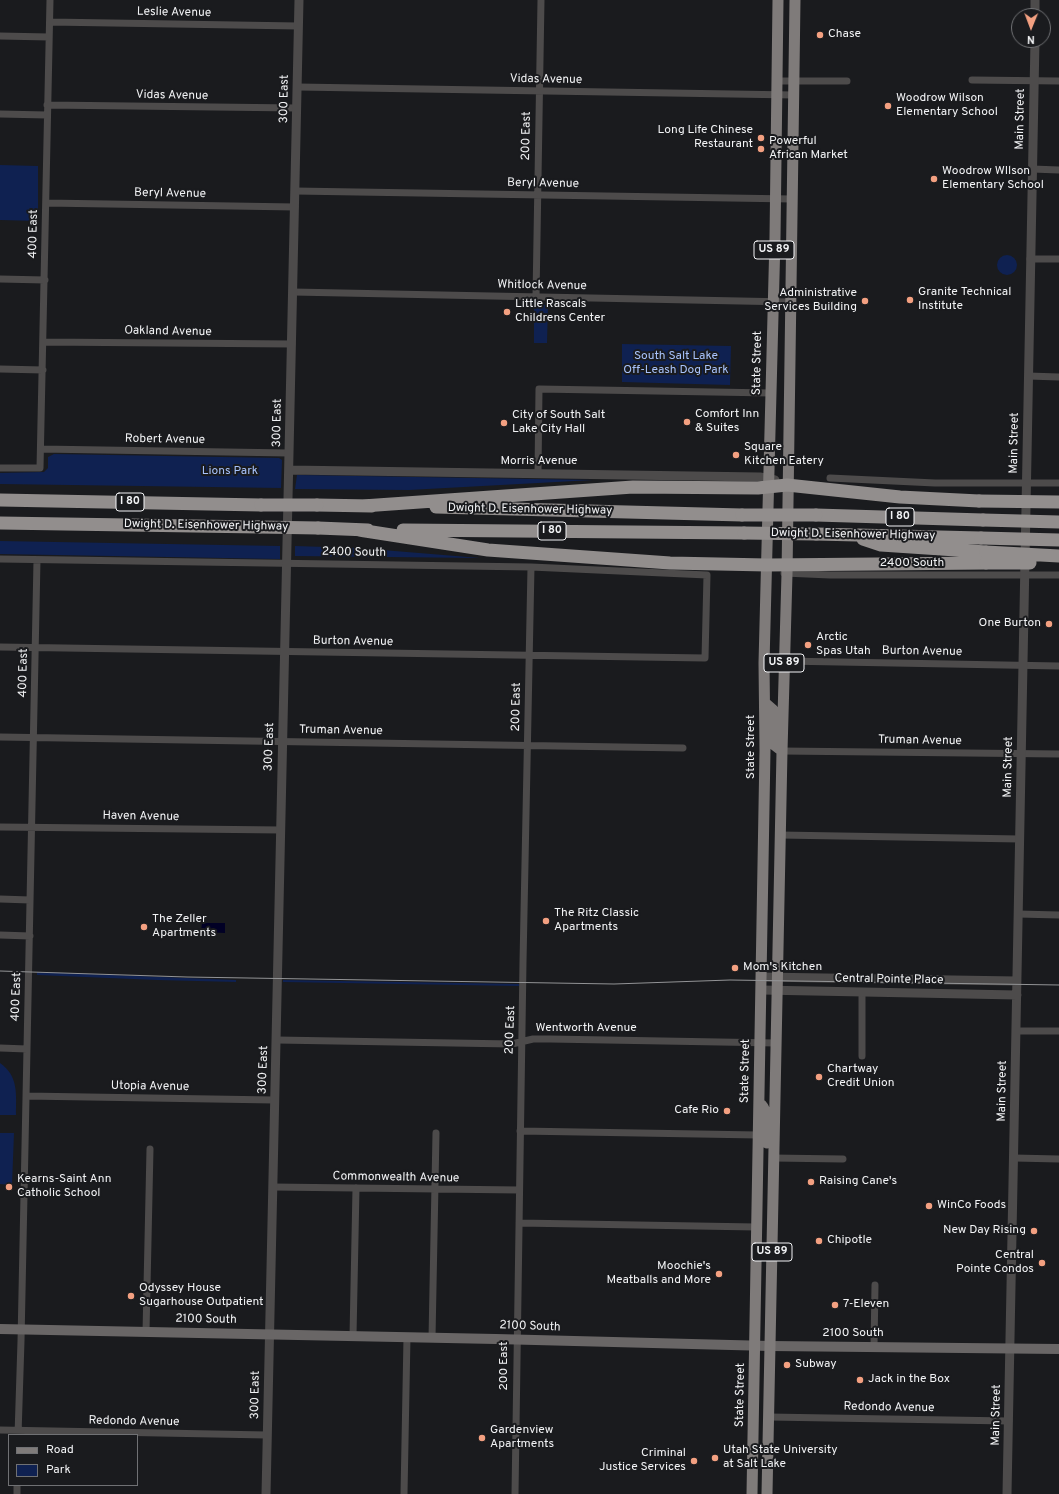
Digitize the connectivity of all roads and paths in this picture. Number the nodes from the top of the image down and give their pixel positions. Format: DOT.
graph roads {
  1 [pos="50,0"];
  2 [pos="299,0"];
  3 [pos="541,0"];
  4 [pos="778,0"];
  5 [pos="795,0"];
  6 [pos="50,22"];
  7 [pos="298,26"];
  8 [pos="0,36"];
  9 [pos="49,37"];
  10 [pos="1034,48"];
  11 [pos="972,80"];
  12 [pos="776,81"];
  13 [pos="794,81"];
  14 [pos="847,81"];
  15 [pos="1034,81"];
  16 [pos="1059,81"];
  17 [pos="298,87"];
  18 [pos="539,91"];
  19 [pos="776,95"];
  20 [pos="794,95"];
  21 [pos="48,106"];
  22 [pos="297,108"];
  23 [pos="0,114"];
  24 [pos="47,115"];
  25 [pos="1032,169"];
  26 [pos="1059,170"];
  27 [pos="295,191"];
  28 [pos="538,195"];
  29 [pos="775,199"];
  30 [pos="792,199"];
  31 [pos="46,203"];
  32 [pos="294,207"];
  33 [pos="1030,259"];
  34 [pos="1059,259"];
  35 [pos="0,280"];
  36 [pos="45,280"];
  37 [pos="294,292"];
  38 [pos="536,297"];
  39 [pos="773,302"];
  40 [pos="790,302"];
  41 [pos="43,342"];
  42 [pos="292,344"];
  43 [pos="0,369"];
  44 [pos="43,370"];
  45 [pos="1028,376"];
  46 [pos="1059,377"];
  47 [pos="771,393"];
  48 [pos="41,449"];
  49 [pos="290,453"];
  50 [pos="0,468"];
  51 [pos="289,470"];
  52 [pos="538,473"];
  53 [pos="830,478"];
  54 [pos="768,482"];
  55 [pos="1059,483"];
  56 [pos="1026,484"];
  57 [pos="787,485"];
  58 [pos="0,500"];
  59 [pos="1059,502"];
  60 [pos="363,506"];
  61 [pos="1059,522"];
  62 [pos="0,523"];
  63 [pos="359,530"];
  64 [pos="850,535"];
  65 [pos="1059,540"];
  66 [pos="1059,556"];
  67 [pos="986,558"];
  68 [pos="0,559"];
  69 [pos="38,560"];
  70 [pos="1059,562"];
  71 [pos="286,563"];
  72 [pos="767,565"];
  73 [pos="531,567"];
  74 [pos="787,569"];
  75 [pos="1025,574"];
  76 [pos="1059,575"];
  77 [pos="0,647"];
  78 [pos="36,648"];
  79 [pos="285,652"];
  80 [pos="530,655"];
  81 [pos="705,658"];
  82 [pos="784,661"];
  83 [pos="1023,665"];
  84 [pos="1059,666"];
  85 [pos="765,703"];
  86 [pos="0,737"];
  87 [pos="34,738"];
  88 [pos="282,741"];
  89 [pos="528,745"];
  90 [pos="682,748"];
  91 [pos="765,750"];
  92 [pos="782,751"];
  93 [pos="1022,754"];
  94 [pos="1059,754"];
  95 [pos="781,784"];
  96 [pos="0,827"];
  97 [pos="31,827"];
  98 [pos="281,830"];
  99 [pos="780,836"];
  100 [pos="1020,839"];
  101 [pos="0,899"];
  102 [pos="30,900"];
  103 [pos="1018,914"];
  104 [pos="1059,915"];
  105 [pos="0,935"];
  106 [pos="30,936"];
  107 [pos="761,977"];
  108 [pos="777,977"];
  109 [pos="1017,981"];
  110 [pos="761,990"];
  111 [pos="777,990"];
  112 [pos="862,992"];
  113 [pos="1017,994"];
  114 [pos="1016,1031"];
  115 [pos="1059,1031"];
  116 [pos="277,1040"];
  117 [pos="522,1042"];
  118 [pos="760,1042"];
  119 [pos="776,1043"];
  120 [pos="0,1048"];
  121 [pos="27,1049"];
  122 [pos="862,1056"];
  123 [pos="26,1096"];
  124 [pos="274,1100"];
  125 [pos="758,1103"];
  126 [pos="520,1131"];
  127 [pos="436,1133"];
  128 [pos="758,1135"];
  129 [pos="150,1149"];
  130 [pos="773,1158"];
  131 [pos="1014,1158"];
  132 [pos="843,1159"];
  133 [pos="1059,1159"];
  134 [pos="273,1187"];
  135 [pos="356,1188"];
  136 [pos="435,1189"];
  137 [pos="519,1190"];
  138 [pos="519,1223"];
  139 [pos="756,1227"];
  140 [pos="875,1285"];
  141 [pos="0,1329"];
  142 [pos="21,1330"];
  143 [pos="146,1332"];
  144 [pos="269,1334"];
  145 [pos="352,1336"];
  146 [pos="407,1337"];
  147 [pos="432,1338"];
  148 [pos="516,1339"];
  149 [pos="755,1346"];
  150 [pos="770,1346"];
  151 [pos="874,1347"];
  152 [pos="1010,1348"];
  153 [pos="1059,1349"];
  154 [pos="769,1417"];
  155 [pos="1009,1421"];
  156 [pos="0,1430"];
  157 [pos="18,1433"];
  158 [pos="267,1435"];
  159 [pos="266,1494"];
  160 [pos="404,1494"];
  161 [pos="515,1494"];
  162 [pos="752,1494"];
  163 [pos="767,1494"];
  164 [pos="1008,1494"];
  1 -- 6 [label="street, 400 East"];
  2 -- 7 [label="street, 300 East"];
  3 -- 18 [label="street, 200 East"];
  4 -- 12 [label="main road, State Street / US 89"];
  5 -- 13 [label="main road, US 89"];
  6 -- 7 [label="street, Leslie Avenue"];
  6 -- 9 [label="street, 400 East"];
  7 -- 17 [label="street, 300 East"];
  8 -- 9 [label="street"];
  9 -- 21 [label="street, 400 East"];
  10 -- 15 [label="street, Main Street"];
  11 -- 15 [label="street"];
  12 -- 13 [label="street"];
  12 -- 19 [label="main road, State Street / US 89"];
  13 -- 14 [label="street"];
  13 -- 20 [label="main road, US 89"];
  15 -- 16 [label="street"];
  15 -- 25 [label="street, Main Street"];
  17 -- 18 [label="street, Vidas Avenue"];
  17 -- 22 [label="street, 300 East"];
  18 -- 19 [label="street, Vidas Avenue"];
  18 -- 28 [label="street, 200 East"];
  19 -- 20 [label="street, Vidas Avenue"];
  19 -- 29 [label="main road, State Street / US 89"];
  20 -- 30 [label="main road, US 89"];
  21 -- 22 [label="street, Vidas Avenue"];
  21 -- 24 [label="street, 400 East"];
  22 -- 27 [label="street, 300 East"];
  23 -- 24 [label="street"];
  24 -- 31 [label="street, 400 East"];
  25 -- 26 [label="street"];
  25 -- 33 [label="street, Main Street"];
  27 -- 28 [label="street, Beryl Avenue"];
  27 -- 32 [label="street, 300 East"];
  28 -- 29 [label="street, Beryl Avenue"];
  28 -- 38 [label="street, 200 East"];
  29 -- 30 [label="street, Beryl Avenue"];
  29 -- 39 [label="main road, State Street / US 89"];
  30 -- 40 [label="main road, US 89"];
  31 -- 32 [label="street, Beryl Avenue"];
  31 -- 36 [label="street, 400 East"];
  32 -- 37 [label="street, 300 East"];
  33 -- 34 [label="street"];
  33 -- 45 [label="street, Main Street"];
  35 -- 36 [label="street"];
  36 -- 41 [label="street, 400 East"];
  37 -- 38 [label="street, Whitlock Avenue"];
  37 -- 42 [label="street, 300 East"];
  38 -- 39 [label="street, Whitlock Avenue"];
  39 -- 40 [label="street, Whitlock Avenue"];
  39 -- 47 [label="main road, State Street / US 89"];
  40 -- 57 [label="main road, US 89"];
  41 -- 42 [label="street, Oakland Avenue"];
  41 -- 44 [label="street, 400 East"];
  42 -- 49 [label="street, 300 East"];
  43 -- 44 [label="street"];
  44 -- 48 [label="street, 400 East"];
  45 -- 46 [label="street"];
  45 -- 56 [label="street, Main Street"];
  47 -- 52 [label="street"];
  47 -- 54 [label="main road, State Street / US 89"];
  48 -- 49 [label="street, Robert Avenue"];
  48 -- 50 [label="street, 400 East"];
  49 -- 51 [label="street, 300 East"];
  51 -- 52 [label="street, Morris Avenue"];
  51 -- 71 [label="street, 300 East"];
  52 -- 54 [label="street, Morris Avenue"];
  53 -- 56 [label="street"];
  54 -- 57 [label="highway"];
  54 -- 60 [label="highway"];
  54 -- 72 [label="main road, State Street / US 89"];
  55 -- 56 [label="street"];
  56 -- 75 [label="street, Main Street"];
  57 -- 59 [label="highway, bridge"];
  57 -- 74 [label="main road, US 89"];
  58 -- 60 [label="highway, Dwight D. Eisenhower Highway / I 80, bridge"];
  60 -- 61 [label="highway, Dwight D. Eisenhower Highway / I 80, bridge"];
  62 -- 63 [label="highway, Dwight D. Eisenhower Highway / I 80, bridge"];
  63 -- 64 [label="highway, Dwight D. Eisenhower Highway / I 80, bridge"];
  63 -- 72 [label="highway"];
  64 -- 65 [label="highway, Dwight D. Eisenhower Highway / I 80, bridge"];
  64 -- 67 [label="highway"];
  66 -- 67 [label="highway, bridge"];
  67 -- 70 [label="highway, bridge"];
  67 -- 74 [label="highway"];
  68 -- 69 [label="street, 2400 South"];
  69 -- 71 [label="street, 2400 South"];
  69 -- 78 [label="street, 400 East"];
  71 -- 73 [label="street, 2400 South"];
  71 -- 79 [label="street, 300 East"];
  72 -- 74 [label="highway"];
  72 -- 85 [label="main road, State Street / US 89"];
  73 -- 80 [label="street, 200 East"];
  73 -- 81 [label="street, 2400 South"];
  74 -- 75 [label="street, 2400 South"];
  74 -- 82 [label="main road, US 89"];
  75 -- 76 [label="street, 2400 South"];
  75 -- 83 [label="street, Main Street"];
  77 -- 78 [label="street, Burton Avenue"];
  78 -- 79 [label="street, Burton Avenue"];
  78 -- 87 [label="street, 400 East"];
  79 -- 80 [label="street, Burton Avenue"];
  79 -- 88 [label="street, 300 East"];
  80 -- 81 [label="street, Burton Avenue"];
  80 -- 89 [label="street, 200 East"];
  82 -- 83 [label="street, Burton Avenue"];
  82 -- 92 [label="main road, US 89"];
  83 -- 84 [label="street, Burton Avenue"];
  83 -- 93 [label="street, Main Street"];
  85 -- 91 [label="main road, State Street / US 89"];
  85 -- 92 [label="main road"];
  86 -- 87 [label="street, Truman Avenue"];
  87 -- 88 [label="street, Truman Avenue"];
  87 -- 97 [label="street, 400 East"];
  88 -- 89 [label="street, Truman Avenue"];
  88 -- 98 [label="street, 300 East"];
  89 -- 90 [label="street, Truman Avenue"];
  89 -- 117 [label="street, 200 East"];
  91 -- 95 [label="main road"];
  91 -- 107 [label="main road, State Street / US 89"];
  92 -- 93 [label="street, Truman Avenue"];
  92 -- 95 [label="main road, US 89"];
  93 -- 94 [label="street, Truman Avenue"];
  93 -- 100 [label="street, Main Street"];
  95 -- 99 [label="main road, US 89"];
  96 -- 97 [label="street, Haven Avenue"];
  97 -- 98 [label="street, Haven Avenue"];
  97 -- 102 [label="street, 400 East"];
  98 -- 116 [label="street, 300 East"];
  99 -- 100 [label="street"];
  99 -- 108 [label="main road, US 89"];
  100 -- 103 [label="street, Main Street"];
  101 -- 102 [label="street"];
  102 -- 106 [label="street, 400 East"];
  103 -- 104 [label="street"];
  103 -- 109 [label="street, Main Street"];
  105 -- 106 [label="street"];
  106 -- 121 [label="street, 400 East"];
  107 -- 108 [label="street, Central Pointe Place"];
  107 -- 110 [label="main road, State Street / US 89"];
  108 -- 109 [label="street, Central Pointe Place"];
  108 -- 111 [label="main road, US 89"];
  109 -- 113 [label="street, Main Street"];
  110 -- 111 [label="street, Central Pointe Place"];
  110 -- 118 [label="main road, State Street / US 89"];
  111 -- 112 [label="street, Central Pointe Place"];
  111 -- 119 [label="main road, US 89"];
  112 -- 113 [label="street, Central Pointe Place"];
  112 -- 122 [label="street"];
  113 -- 114 [label="street, Main Street"];
  114 -- 115 [label="street"];
  114 -- 131 [label="street, Main Street"];
  116 -- 117 [label="street, Wentworth Avenue"];
  116 -- 124 [label="street, 300 East"];
  117 -- 118 [label="street, Wentworth Avenue"];
  117 -- 126 [label="street, 200 East"];
  118 -- 119 [label="street, Wentworth Avenue"];
  118 -- 125 [label="main road, State Street / US 89"];
  119 -- 130 [label="main road, US 89"];
  120 -- 121 [label="street"];
  121 -- 123 [label="street, 400 East"];
  123 -- 124 [label="street, Utopia Avenue"];
  123 -- 142 [label="street, 400 East"];
  124 -- 134 [label="street, 300 East"];
  125 -- 128 [label="main road, State Street / US 89"];
  125 -- 130 [label="main road"];
  126 -- 128 [label="street"];
  126 -- 137 [label="street, 200 East"];
  127 -- 136 [label="street"];
  128 -- 139 [label="main road, State Street / US 89"];
  129 -- 143 [label="street"];
  130 -- 132 [label="street"];
  130 -- 150 [label="main road, US 89"];
  131 -- 133 [label="street"];
  131 -- 152 [label="street, Main Street"];
  134 -- 135 [label="street, Commonwealth Avenue"];
  134 -- 144 [label="street, 300 East"];
  135 -- 136 [label="street, Commonwealth Avenue"];
  135 -- 145 [label="street"];
  136 -- 137 [label="street, Commonwealth Avenue"];
  136 -- 147 [label="street"];
  137 -- 138 [label="street, 200 East"];
  138 -- 139 [label="street"];
  138 -- 148 [label="street, 200 East"];
  139 -- 149 [label="main road, State Street / US 89"];
  140 -- 151 [label="street"];
  141 -- 142 [label="main road, 2100 South"];
  142 -- 143 [label="main road, 2100 South"];
  142 -- 157 [label="street, 400 East"];
  143 -- 144 [label="main road, 2100 South"];
  144 -- 145 [label="main road, 2100 South"];
  144 -- 158 [label="street, 300 East"];
  145 -- 146 [label="main road, 2100 South"];
  146 -- 147 [label="main road, 2100 South"];
  146 -- 160 [label="street"];
  147 -- 148 [label="main road, 2100 South"];
  148 -- 149 [label="main road, 2100 South"];
  148 -- 161 [label="street, 200 East"];
  149 -- 150 [label="main road, 2100 South"];
  149 -- 162 [label="main road, State Street / US 89"];
  150 -- 151 [label="main road, 2100 South"];
  150 -- 154 [label="main road, US 89"];
  151 -- 152 [label="main road, 2100 South"];
  152 -- 153 [label="main road, 2100 South"];
  152 -- 155 [label="street, Main Street"];
  154 -- 155 [label="street, Redondo Avenue"];
  154 -- 163 [label="main road, US 89"];
  155 -- 164 [label="street, Main Street"];
  156 -- 157 [label="street, Redondo Avenue"];
  157 -- 158 [label="street, Redondo Avenue"];
  158 -- 159 [label="street, 300 East"];
}
